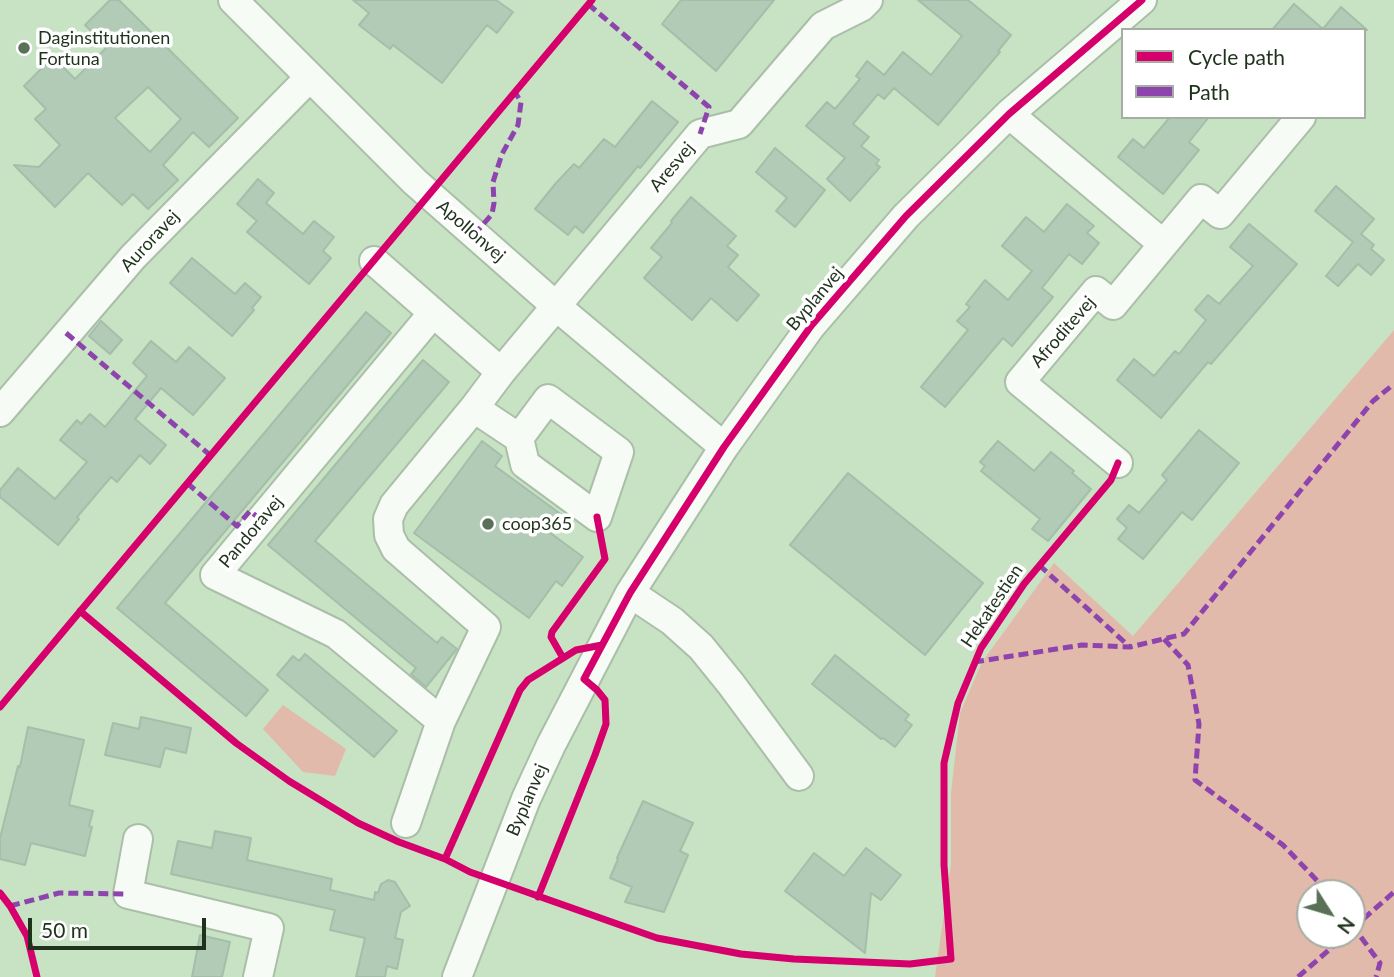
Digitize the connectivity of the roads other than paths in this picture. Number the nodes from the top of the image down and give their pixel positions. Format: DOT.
graph roads {
  1 [pos="233,0"];
  2 [pos="868,0"];
  3 [pos="1142,0"];
  4 [pos="309,78"];
  5 [pos="1009,114"];
  6 [pos="1299,119"];
  7 [pos="1163,244"];
  8 [pos="374,261"];
  9 [pos="556,306"];
  10 [pos="433,313"];
  11 [pos="501,372"];
  12 [pos="474,408"];
  13 [pos="0,412"];
  14 [pos="519,438"];
  15 [pos="724,447"];
  16 [pos="1118,463"];
  17 [pos="630,593"];
  18 [pos="441,721"];
  19 [pos="799,776"];
  20 [pos="406,823"];
  21 [pos="138,839"];
  22 [pos="258,977"];
  23 [pos="457,977"];
  1 -- 4 [label="street, Apollonvej"];
  2 -- 9 [label="street, Aresvej"];
  3 -- 5 [label="street, Byplanvej"];
  4 -- 9 [label="street, Apollonvej"];
  4 -- 13 [label="street, Auroravej"];
  5 -- 7 [label="street"];
  5 -- 15 [label="street, Byplanvej"];
  6 -- 7 [label="street, Afroditevej"];
  7 -- 16 [label="street, Afroditevej"];
  8 -- 10 [label="street"];
  9 -- 11 [label="street"];
  9 -- 15 [label="street, Apollonvej"];
  10 -- 11 [label="street"];
  10 -- 18 [label="street, Pandoravej"];
  11 -- 12 [label="street"];
  12 -- 14 [label="street"];
  12 -- 18 [label="street"];
  15 -- 17 [label="street, Byplanvej"];
  17 -- 19 [label="street"];
  17 -- 23 [label="street, Byplanvej"];
  18 -- 20 [label="street"];
  21 -- 22 [label="street"];
}
